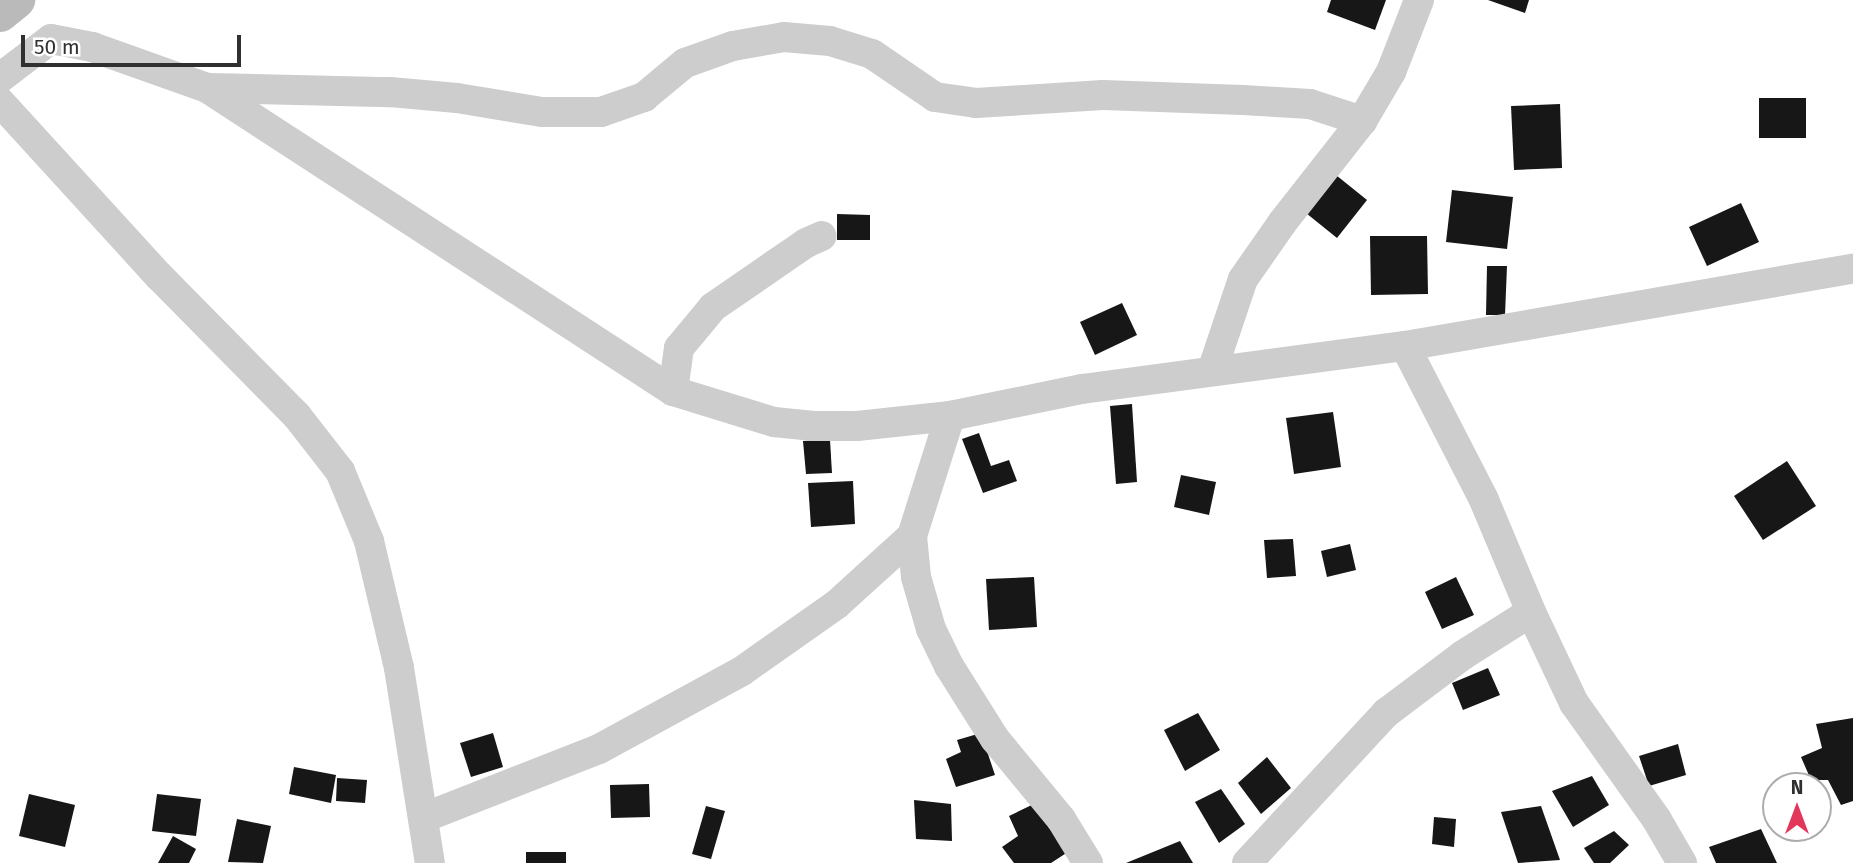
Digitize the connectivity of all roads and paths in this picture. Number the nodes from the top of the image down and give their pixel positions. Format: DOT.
graph roads {
  1 [pos="16,0"];
  2 [pos="1419,0"];
  3 [pos="0,13"];
  4 [pos="0,78"];
  5 [pos="207,88"];
  6 [pos="0,102"];
  7 [pos="1362,121"];
  8 [pos="822,236"];
  9 [pos="1853,269"];
  10 [pos="1405,346"];
  11 [pos="1212,371"];
  12 [pos="673,391"];
  13 [pos="950,416"];
  14 [pos="912,536"];
  15 [pos="1531,612"];
  16 [pos="424,818"];
  17 [pos="430,863"];
  18 [pos="1088,863"];
  19 [pos="1247,863"];
  20 [pos="1682,863"];
  1 -- 3 [label="street"];
  2 -- 7 [label="street"];
  4 -- 5 [label="street"];
  5 -- 7 [label="street"];
  5 -- 12 [label="street"];
  6 -- 16 [label="street"];
  7 -- 11 [label="street"];
  8 -- 12 [label="street"];
  9 -- 10 [label="street"];
  10 -- 11 [label="street"];
  10 -- 15 [label="street"];
  11 -- 13 [label="street"];
  12 -- 13 [label="street"];
  13 -- 14 [label="street"];
  14 -- 16 [label="street"];
  14 -- 18 [label="street"];
  15 -- 19 [label="street"];
  15 -- 20 [label="street"];
  16 -- 17 [label="street"];
}
